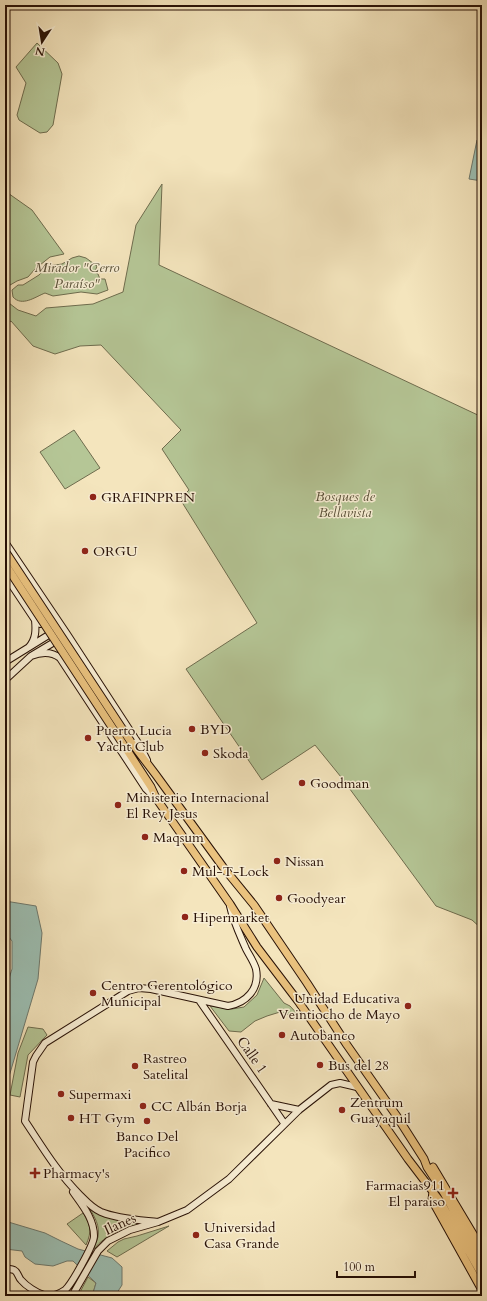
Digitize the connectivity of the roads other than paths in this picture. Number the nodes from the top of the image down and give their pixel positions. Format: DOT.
graph roads {
  1 [pos="5,542"];
  2 [pos="5,551"];
  3 [pos="5,564"];
  4 [pos="5,575"];
  5 [pos="51,611"];
  6 [pos="34,620"];
  7 [pos="62,627"];
  8 [pos="67,634"];
  9 [pos="25,650"];
  10 [pos="31,656"];
  11 [pos="83,658"];
  12 [pos="5,662"];
  13 [pos="67,668"];
  14 [pos="5,680"];
  15 [pos="128,745"];
  16 [pos="154,772"];
  17 [pos="156,798"];
  18 [pos="230,904"];
  19 [pos="198,1000"];
  20 [pos="358,1087"];
  21 [pos="271,1104"];
  22 [pos="299,1110"];
  23 [pos="284,1123"];
  24 [pos="424,1159"];
  25 [pos="64,1179"];
  26 [pos="433,1191"];
  27 [pos="158,1222"];
  28 [pos="482,1249"];
  29 [pos="482,1263"];
  30 [pos="5,1268"];
  31 [pos="481,1280"];
  32 [pos="31,1289"];
  33 [pos="482,1290"];
  34 [pos="30,1296"];
  35 [pos="72,1296"];
  1 -- 5 [label="street"];
  2 -- 15 [label="main road, bridge"];
  3 -- 15 [label="main road, bridge"];
  4 -- 6 [label="street"];
  5 -- 6 [label="street"];
  5 -- 7 [label="street"];
  6 -- 9 [label="street"];
  7 -- 8 [label="street"];
  7 -- 9 [label="street"];
  8 -- 10 [label="street"];
  8 -- 11 [label="street"];
  9 -- 12 [label="street"];
  10 -- 13 [label="street"];
  10 -- 14 [label="street"];
  11 -- 13 [label="street"];
  11 -- 16 [label="street"];
  13 -- 17 [label="street"];
  15 -- 16 [label="main road"];
  15 -- 17 [label="main road"];
  16 -- 24 [label="main road"];
  17 -- 18 [label="main road"];
  18 -- 19 [label="street"];
  18 -- 20 [label="main road"];
  19 -- 21 [label="street, Calle 1"];
  19 -- 25 [label="street"];
  20 -- 22 [label="street, Ilanes"];
  20 -- 26 [label="main road"];
  21 -- 22 [label="street"];
  21 -- 23 [label="street, Calle 1"];
  22 -- 23 [label="street, Ilanes"];
  23 -- 27 [label="street, Ilanes"];
  24 -- 28 [label="main road"];
  24 -- 29 [label="main road"];
  25 -- 27 [label="street"];
  25 -- 32 [label="street"];
  26 -- 31 [label="main road"];
  26 -- 31 [label="main road"];
  27 -- 35 [label="street, Ilanes"];
  30 -- 32 [label="street"];
  31 -- 33 [label="main road"];
  32 -- 34 [label="street"];
}
